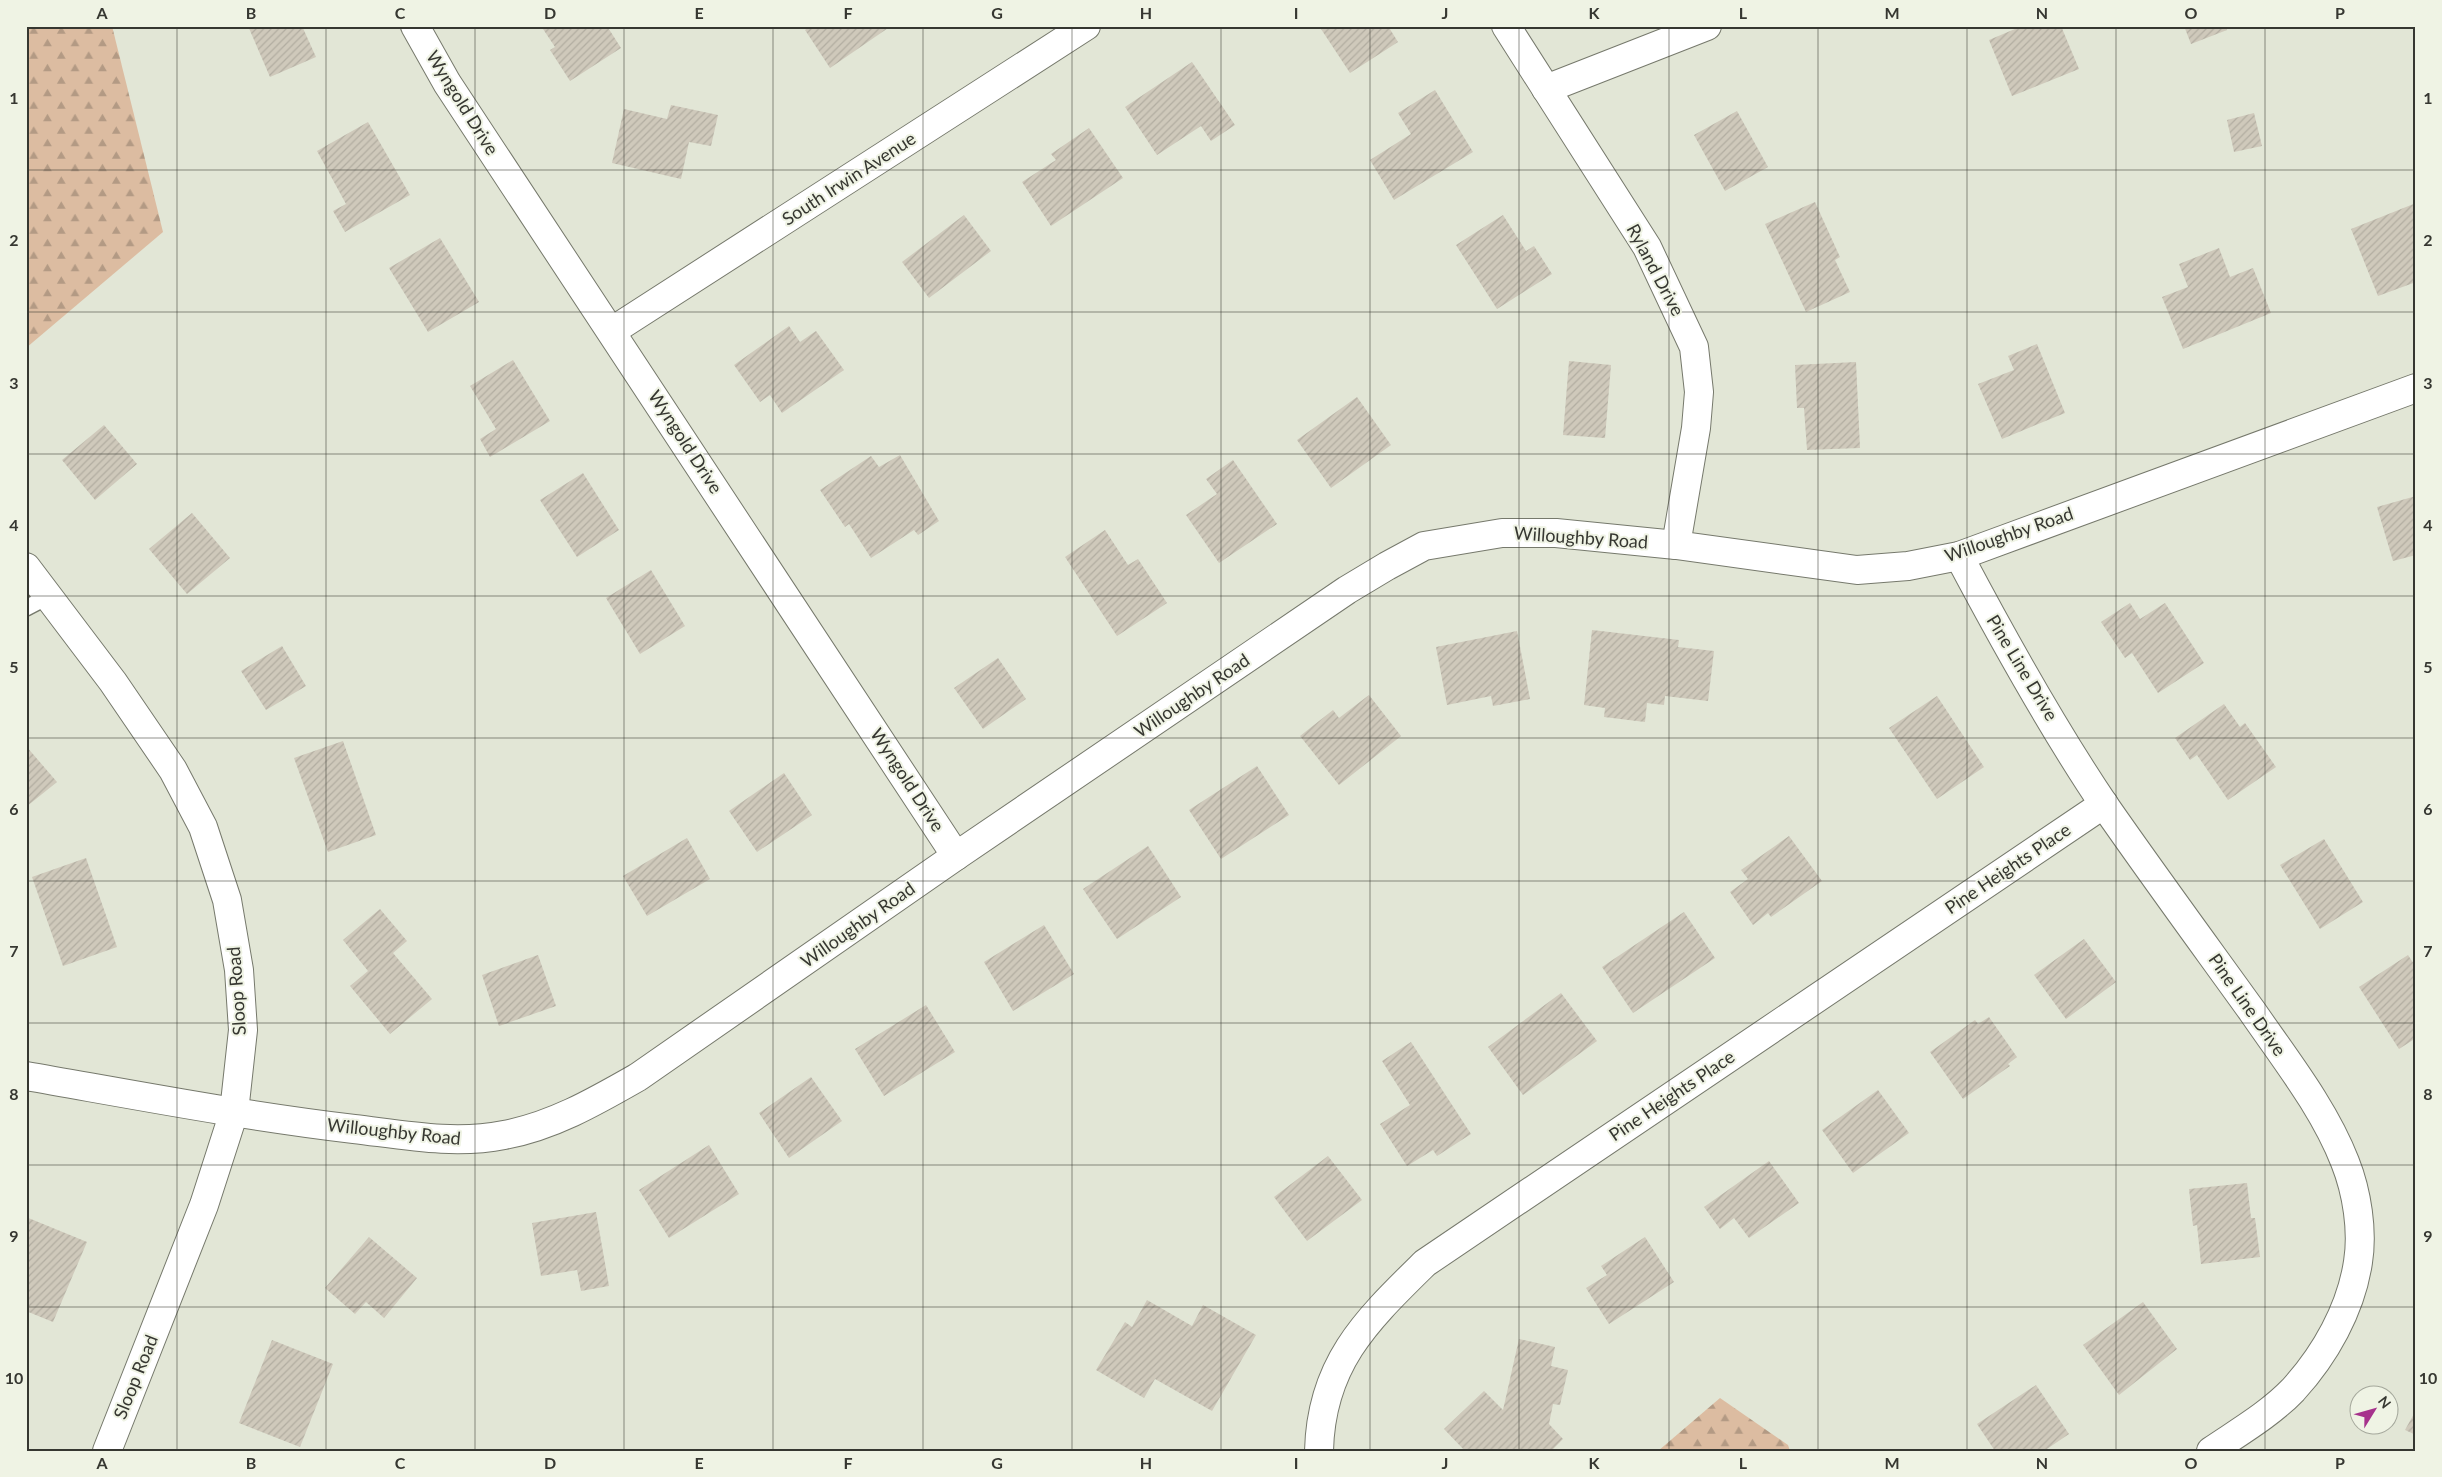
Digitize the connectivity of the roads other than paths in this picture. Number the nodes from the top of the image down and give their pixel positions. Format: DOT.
graph roads {
  1 [pos="415,26"];
  2 [pos="1086,26"];
  3 [pos="1506,26"];
  4 [pos="1707,26"];
  5 [pos="1546,89"];
  6 [pos="612,331"];
  7 [pos="2416,388"];
  8 [pos="1676,545"];
  9 [pos="1959,556"];
  10 [pos="26,567"];
  11 [pos="38,602"];
  12 [pos="2104,804"];
  13 [pos="956,856"];
  14 [pos="26,1076"];
  15 [pos="234,1112"];
  16 [pos="107,1451"];
  17 [pos="1319,1451"];
  18 [pos="2211,1451"];
  1 -- 6 [label="street, Wyngold Drive"];
  2 -- 6 [label="street, South Irwin Avenue"];
  3 -- 5 [label="street, Ryland Drive"];
  4 -- 5 [label="street"];
  5 -- 8 [label="street, Ryland Drive"];
  6 -- 13 [label="street, Wyngold Drive"];
  7 -- 9 [label="street, Willoughby Road"];
  8 -- 9 [label="street, Willoughby Road"];
  8 -- 13 [label="street, Willoughby Road"];
  9 -- 12 [label="street, Pine Line Drive"];
  10 -- 11 [label="street, Sloop Road"];
  11 -- 15 [label="street, Sloop Road"];
  12 -- 17 [label="street, Pine Heights Place"];
  12 -- 18 [label="street, Pine Line Drive"];
  13 -- 15 [label="street, Willoughby Road"];
  14 -- 15 [label="street, Willoughby Road"];
  15 -- 16 [label="street, Sloop Road"];
}
